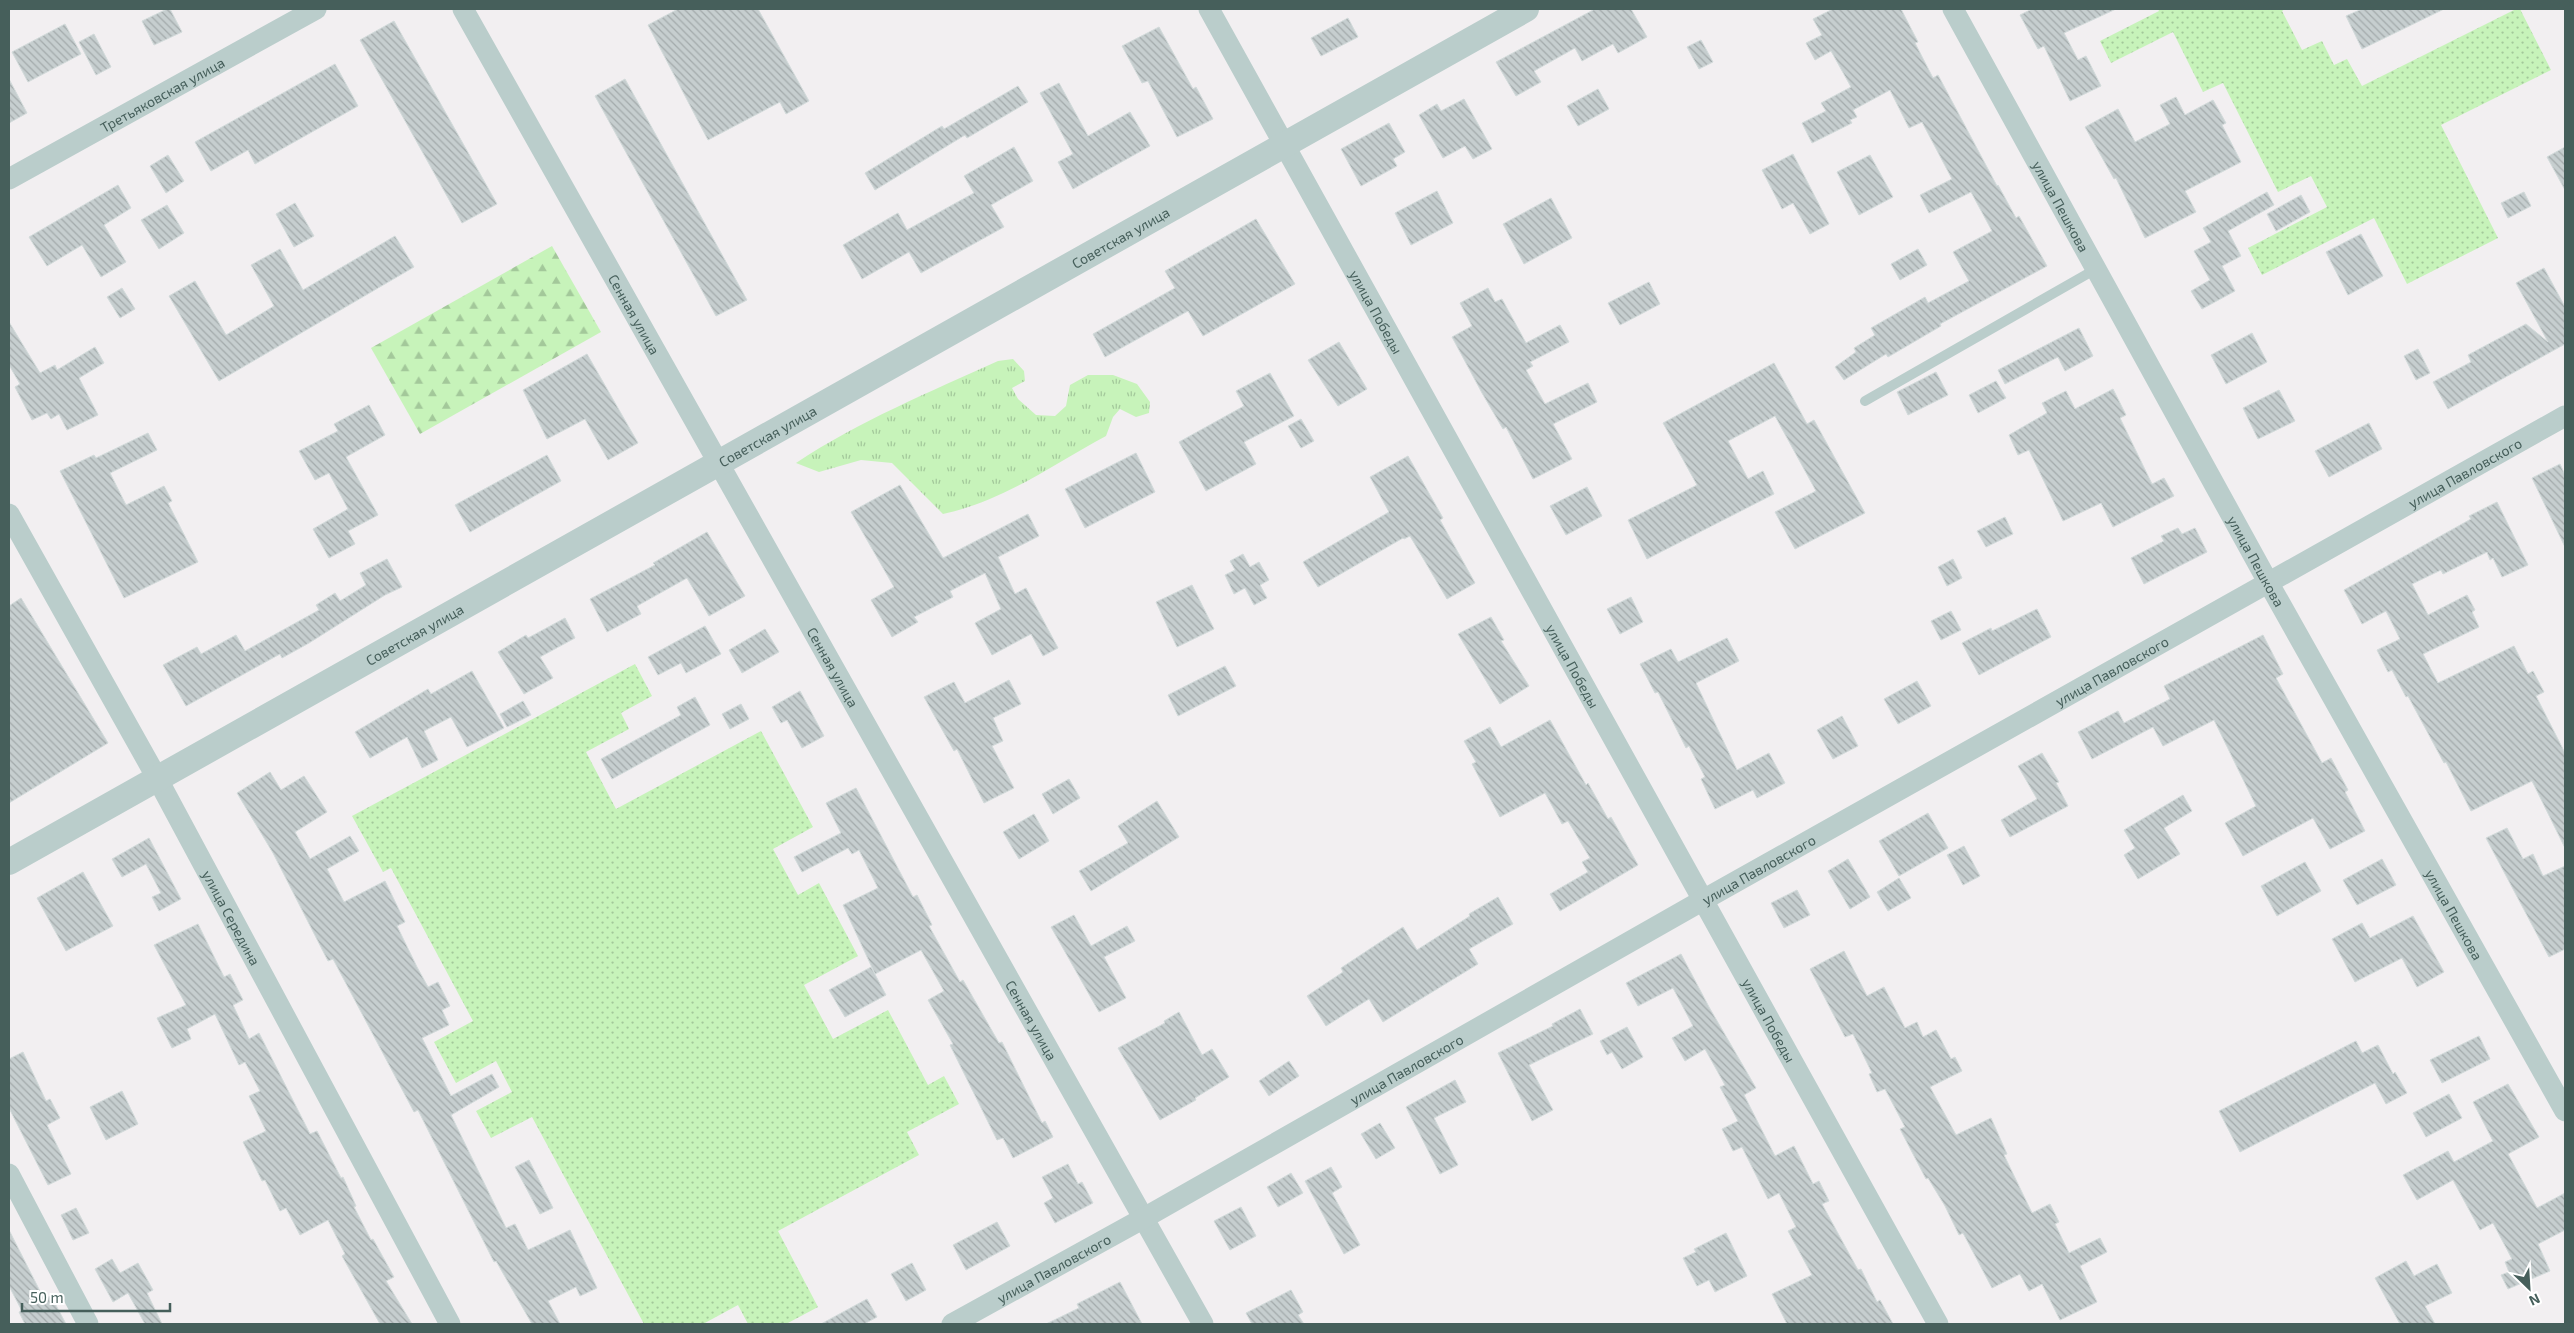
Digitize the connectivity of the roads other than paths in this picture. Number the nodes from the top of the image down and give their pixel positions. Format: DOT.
graph roads {
  1 [pos="316,9"];
  2 [pos="463,9"];
  3 [pos="1208,9"];
  4 [pos="1526,9"];
  5 [pos="1953,9"];
  6 [pos="1283,145"];
  7 [pos="9,179"];
  8 [pos="2096,269"];
  9 [pos="1865,402"];
  10 [pos="2565,416"];
  11 [pos="718,463"];
  12 [pos="9,514"];
  13 [pos="2268,582"];
  14 [pos="158,778"];
  15 [pos="9,862"];
  16 [pos="1704,899"];
  17 [pos="2565,1111"];
  18 [pos="9,1174"];
  19 [pos="1144,1218"];
  20 [pos="88,1324"];
  21 [pos="450,1324"];
  22 [pos="952,1324"];
  23 [pos="1203,1324"];
  24 [pos="1938,1324"];
  1 -- 7 [label="street, Третьяковская улица"];
  2 -- 11 [label="street, Сенная улица"];
  3 -- 6 [label="street, улица Победы"];
  4 -- 6 [label="street, Советская улица"];
  5 -- 8 [label="street, улица Пешкова"];
  6 -- 11 [label="street, Советская улица"];
  6 -- 16 [label="street, улица Победы"];
  8 -- 9 [label="lane"];
  8 -- 13 [label="street, улица Пешкова"];
  10 -- 13 [label="street, улица Павловского"];
  11 -- 14 [label="street, Советская улица"];
  11 -- 19 [label="street, Сенная улица"];
  12 -- 14 [label="street, улица Середина"];
  13 -- 16 [label="street, улица Павловского"];
  13 -- 17 [label="street, улица Пешкова"];
  14 -- 15 [label="street, Советская улица"];
  14 -- 21 [label="street, улица Середина"];
  16 -- 19 [label="street, улица Павловского"];
  16 -- 24 [label="street, улица Победы"];
  18 -- 20 [label="street"];
  19 -- 22 [label="street, улица Павловского"];
  19 -- 23 [label="street, Сенная улица"];
}
